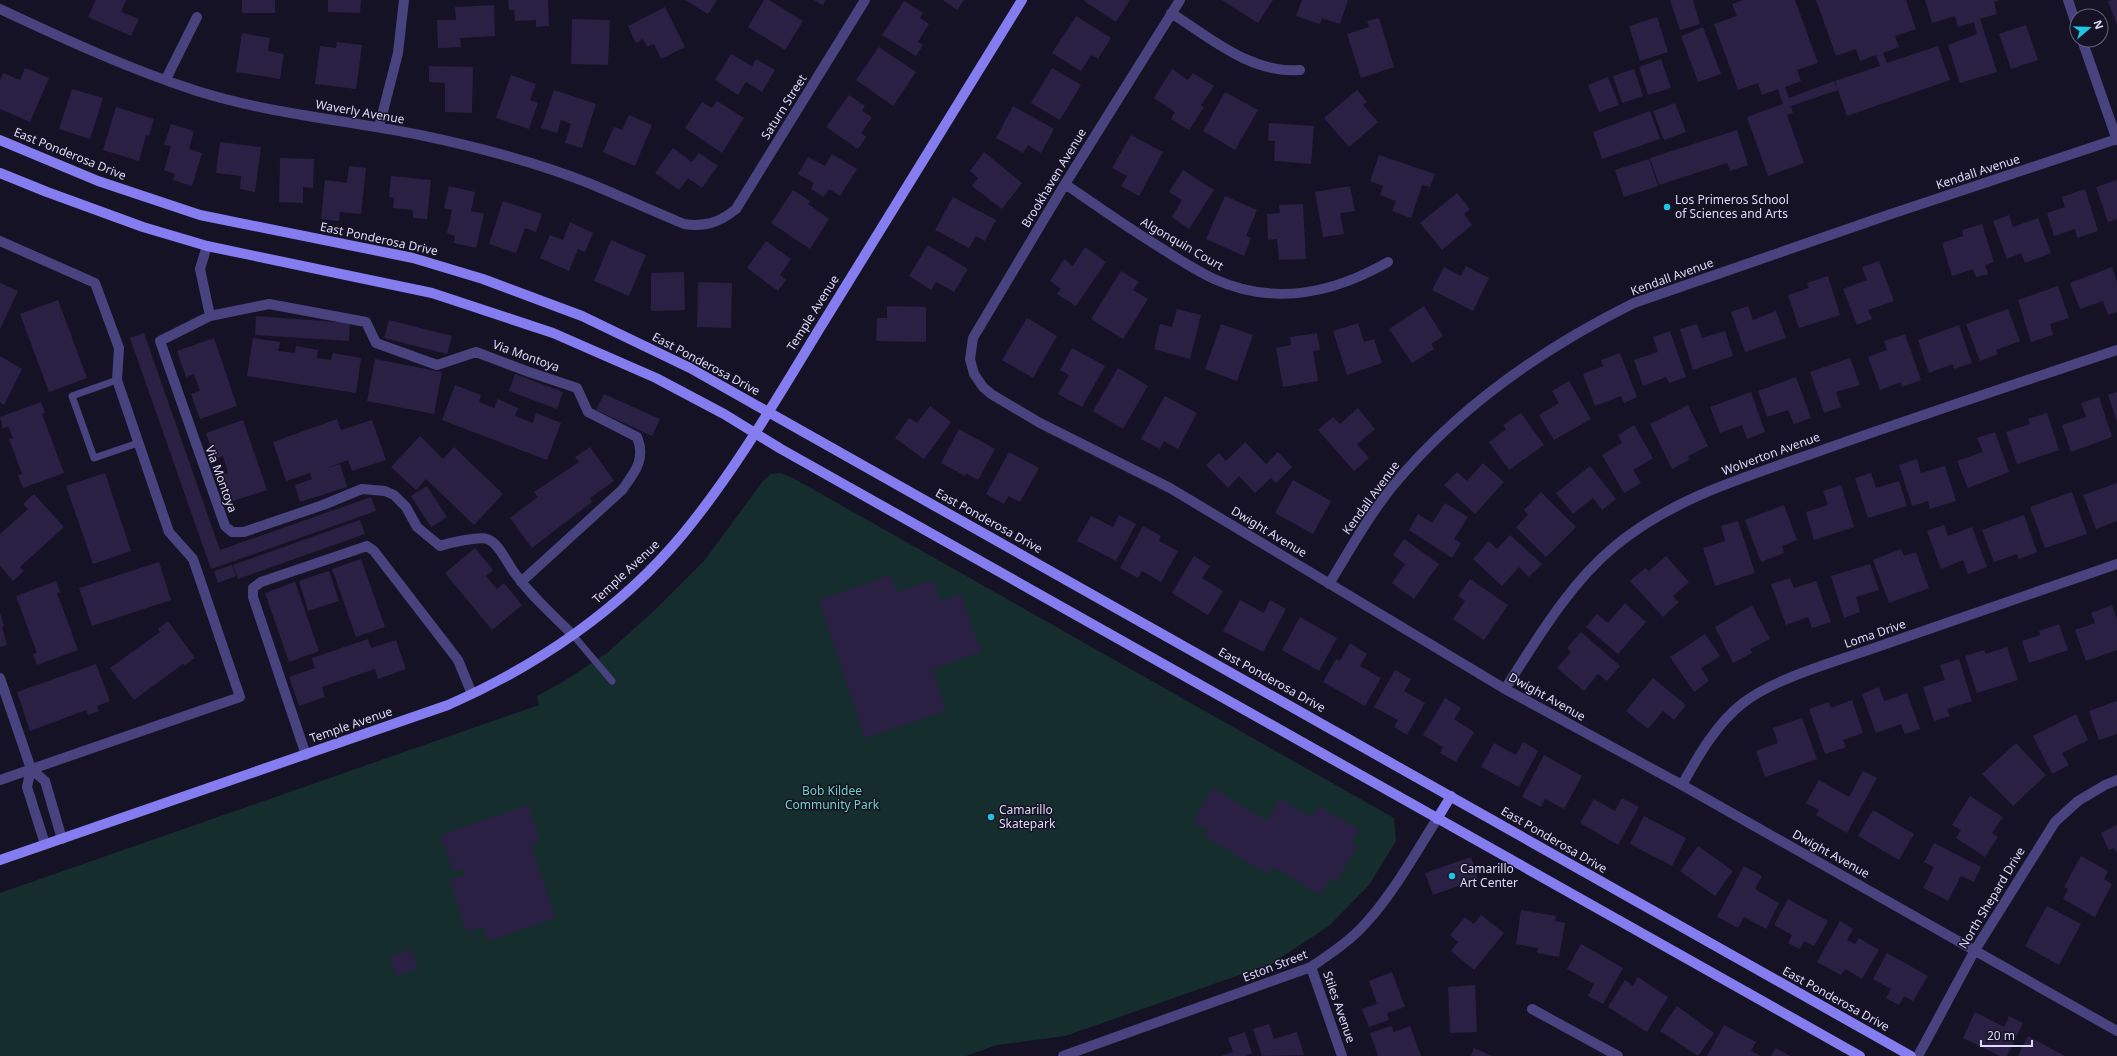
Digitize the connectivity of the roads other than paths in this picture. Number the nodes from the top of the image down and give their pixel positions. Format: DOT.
graph roads {
  1 [pos="404,0"];
  2 [pos="865,0"];
  3 [pos="1022,0"];
  4 [pos="1180,0"];
  5 [pos="0,9"];
  6 [pos="1171,13"];
  7 [pos="197,17"];
  8 [pos="2085,48"];
  9 [pos="1300,70"];
  10 [pos="166,79"];
  11 [pos="379,128"];
  12 [pos="0,140"];
  13 [pos="2117,140"];
  14 [pos="0,173"];
  15 [pos="1065,184"];
  16 [pos="719,221"];
  17 [pos="0,241"];
  18 [pos="207,246"];
  19 [pos="1388,262"];
  20 [pos="210,316"];
  21 [pos="2117,350"];
  22 [pos="974,374"];
  23 [pos="117,380"];
  24 [pos="768,412"];
  25 [pos="754,433"];
  26 [pos="138,443"];
  27 [pos="2117,564"];
  28 [pos="521,582"];
  29 [pos="1329,584"];
  30 [pos="573,635"];
  31 [pos="0,678"];
  32 [pos="612,681"];
  33 [pos="1505,689"];
  34 [pos="472,694"];
  35 [pos="306,755"];
  36 [pos="31,768"];
  37 [pos="0,780"];
  38 [pos="2117,780"];
  39 [pos="1682,785"];
  40 [pos="1451,796"];
  41 [pos="1437,818"];
  42 [pos="62,839"];
  43 [pos="45,844"];
  44 [pos="0,860"];
  45 [pos="1975,950"];
  46 [pos="1311,967"];
  47 [pos="1532,1009"];
  48 [pos="2117,1031"];
  49 [pos="1063,1056"];
  50 [pos="1342,1056"];
  51 [pos="1618,1056"];
  52 [pos="1860,1056"];
  53 [pos="1911,1056"];
  54 [pos="1918,1056"];
  1 -- 11 [label="street"];
  2 -- 16 [label="street, Saturn Street"];
  3 -- 24 [label="main road, Temple Avenue"];
  4 -- 6 [label="street, Brookhaven Avenue"];
  5 -- 10 [label="street, Waverly Avenue"];
  6 -- 9 [label="street"];
  6 -- 15 [label="street, Brookhaven Avenue"];
  7 -- 10 [label="street"];
  8 -- 13 [label="street"];
  10 -- 11 [label="street, Waverly Avenue"];
  11 -- 16 [label="street, Waverly Avenue"];
  12 -- 24 [label="main road, East Ponderosa Drive"];
  13 -- 29 [label="street, Kendall Avenue"];
  14 -- 18 [label="main road"];
  15 -- 19 [label="street, Algonquin Court"];
  15 -- 22 [label="street, Brookhaven Avenue"];
  17 -- 23 [label="street"];
  18 -- 20 [label="street"];
  18 -- 25 [label="main road"];
  20 -- 28 [label="street, Via Montoya"];
  20 -- 28 [label="street, Via Montoya"];
  21 -- 33 [label="street, Wolverton Avenue"];
  22 -- 29 [label="street, Dwight Avenue"];
  23 -- 26 [label="street"];
  23 -- 26 [label="lane"];
  24 -- 25 [label="main road, Temple Avenue"];
  24 -- 40 [label="main road, East Ponderosa Drive"];
  25 -- 30 [label="main road, Temple Avenue"];
  25 -- 41 [label="main road"];
  26 -- 36 [label="street"];
  27 -- 39 [label="street, Loma Drive"];
  28 -- 30 [label="street, Via Montoya"];
  29 -- 33 [label="street, Dwight Avenue"];
  30 -- 32 [label="lane"];
  30 -- 34 [label="main road, Temple Avenue"];
  31 -- 36 [label="street"];
  33 -- 39 [label="street, Dwight Avenue"];
  34 -- 35 [label="main road, Temple Avenue"];
  34 -- 35 [label="street"];
  35 -- 42 [label="main road, Temple Avenue"];
  36 -- 37 [label="street"];
  36 -- 42 [label="street"];
  36 -- 43 [label="street"];
  38 -- 45 [label="street, North Shepard Drive"];
  39 -- 45 [label="street, Dwight Avenue"];
  40 -- 41 [label="main road"];
  40 -- 53 [label="main road, East Ponderosa Drive"];
  41 -- 46 [label="street, Eston Street"];
  41 -- 52 [label="main road"];
  42 -- 43 [label="main road, Temple Avenue"];
  43 -- 44 [label="main road, Temple Avenue"];
  45 -- 48 [label="street, Dwight Avenue"];
  45 -- 54 [label="street, North Shepard Drive"];
  46 -- 49 [label="street, Eston Street"];
  46 -- 50 [label="street, Stiles Avenue"];
  47 -- 51 [label="street"];
}
